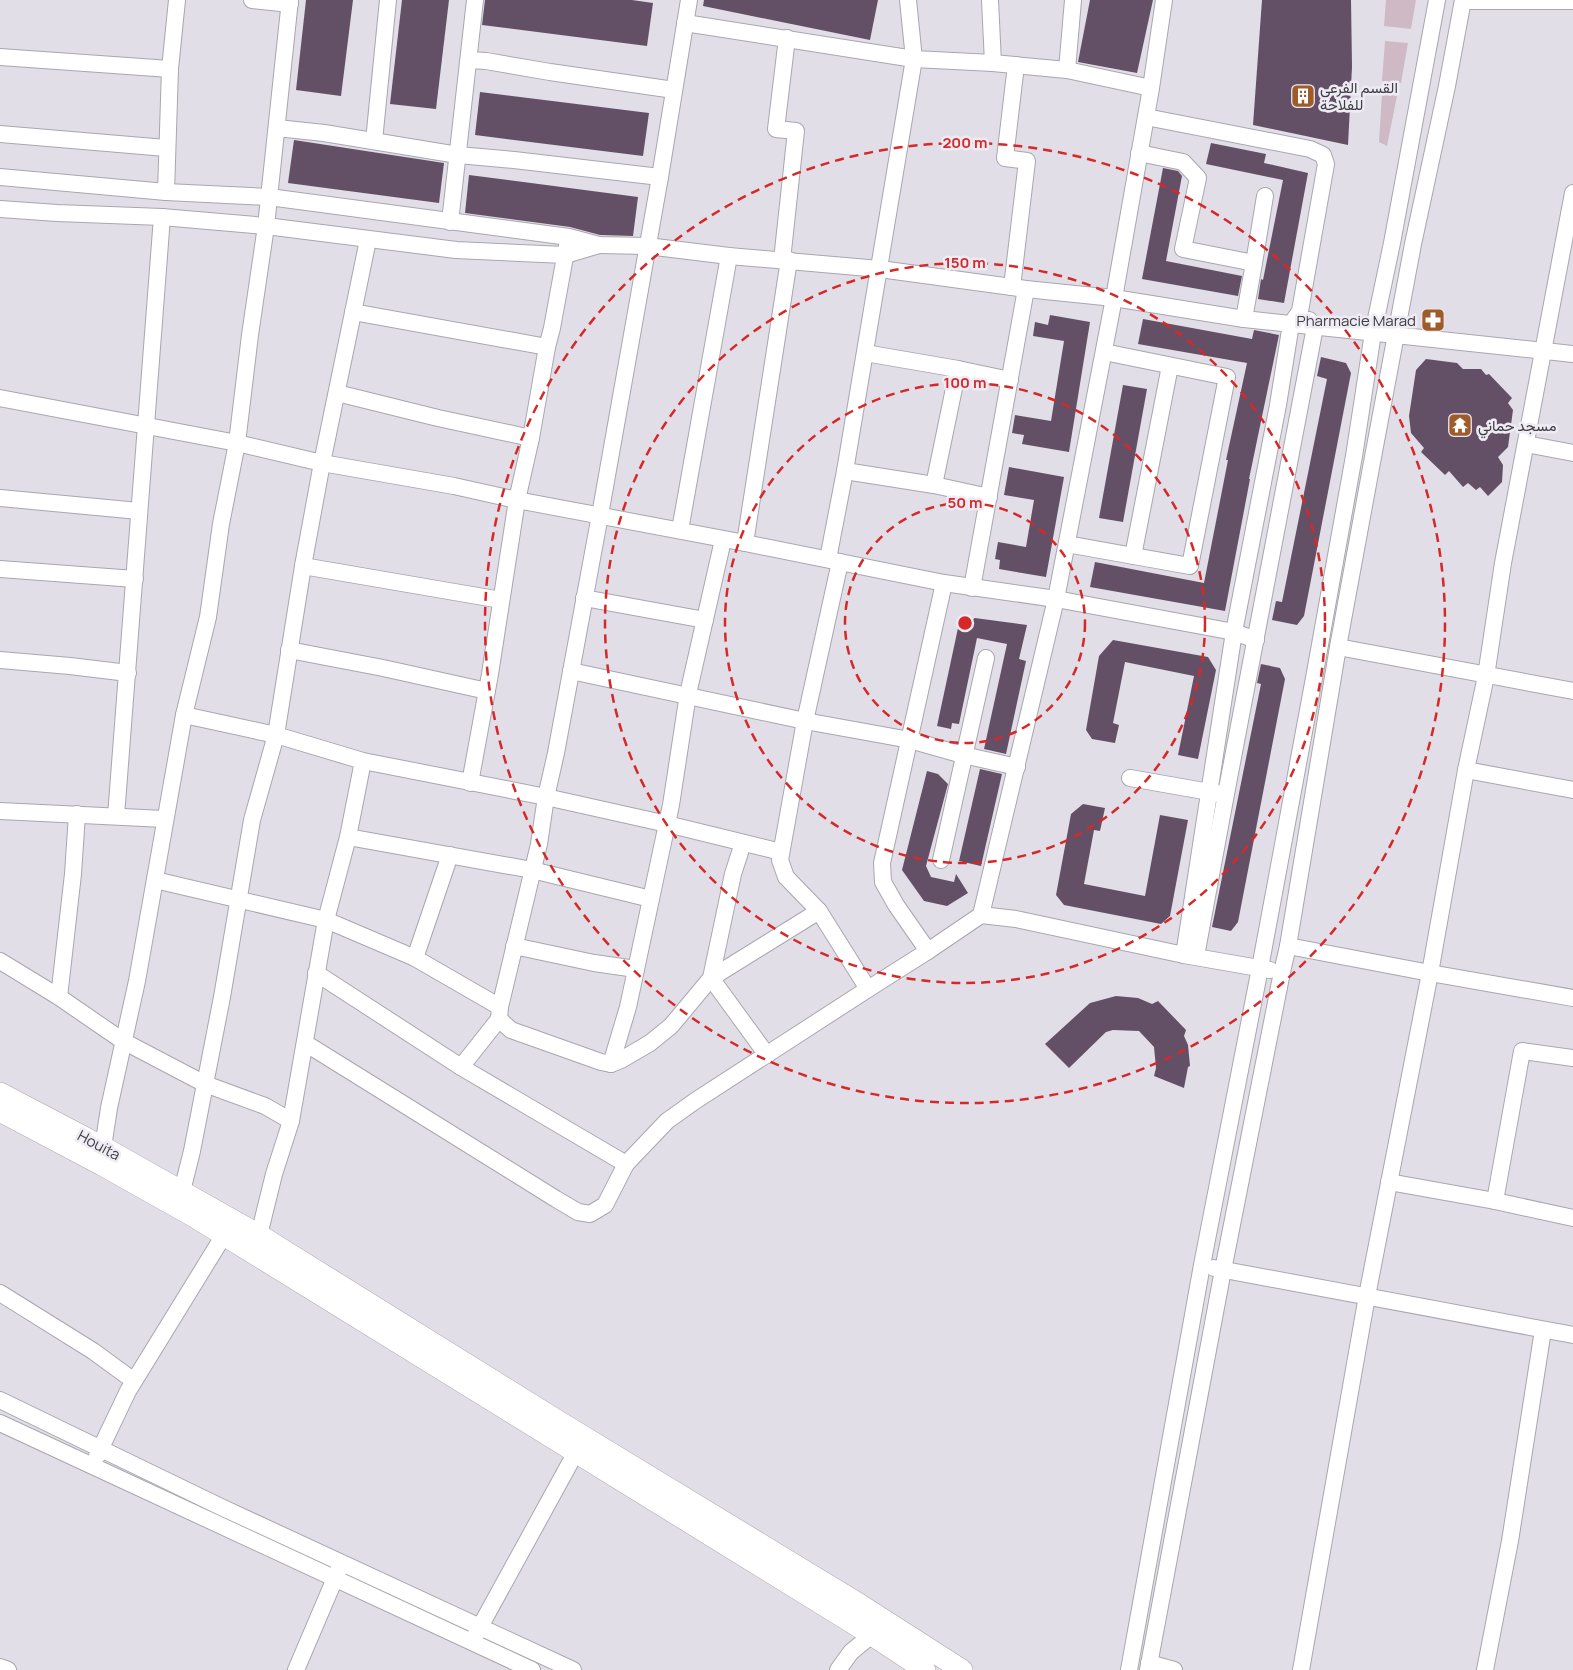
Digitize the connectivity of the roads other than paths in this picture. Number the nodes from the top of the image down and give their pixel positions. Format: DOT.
graph roads {
  1 [pos="177,0"];
  2 [pos="252,0"];
  3 [pos="388,0"];
  4 [pos="475,0"];
  5 [pos="689,0"];
  6 [pos="908,0"];
  7 [pos="990,0"];
  8 [pos="1073,0"];
  9 [pos="1164,0"];
  10 [pos="1437,0"];
  11 [pos="1463,0"];
  12 [pos="1573,1"];
  13 [pos="290,2"];
  14 [pos="685,23"];
  15 [pos="787,38"];
  16 [pos="0,56"];
  17 [pos="914,58"];
  18 [pos="469,60"];
  19 [pos="994,62"];
  20 [pos="1016,65"];
  21 [pos="170,69"];
  22 [pos="1067,70"];
  23 [pos="1151,88"];
  24 [pos="674,90"];
  25 [pos="1146,118"];
  26 [pos="277,128"];
  27 [pos="0,134"];
  28 [pos="374,141"];
  29 [pos="166,148"];
  30 [pos="1140,153"];
  31 [pos="458,155"];
  32 [pos="0,177"];
  33 [pos="660,177"];
  34 [pos="166,192"];
  35 [pos="1573,193"];
  36 [pos="1265,196"];
  37 [pos="269,197"];
  38 [pos="0,209"];
  39 [pos="162,217"];
  40 [pos="450,222"];
  41 [pos="266,226"];
  42 [pos="569,237"];
  43 [pos="368,240"];
  44 [pos="599,245"];
  45 [pos="647,246"];
  46 [pos="1568,247"];
  47 [pos="565,255"];
  48 [pos="729,256"];
  49 [pos="786,260"];
  50 [pos="1254,263"];
  51 [pos="880,269"];
  52 [pos="1019,288"];
  53 [pos="1114,298"];
  54 [pos="353,312"];
  55 [pos="1296,318"];
  56 [pos="1244,319"];
  57 [pos="1315,328"];
  58 [pos="1373,332"];
  59 [pos="1397,335"];
  60 [pos="547,347"];
  61 [pos="1543,350"];
  62 [pos="1104,352"];
  63 [pos="865,353"];
  64 [pos="1573,354"];
  65 [pos="1170,366"];
  66 [pos="958,369"];
  67 [pos="1010,380"];
  68 [pos="337,394"];
  69 [pos="0,398"];
  70 [pos="146,425"];
  71 [pos="531,438"];
  72 [pos="237,443"];
  73 [pos="1526,444"];
  74 [pos="1573,453"];
  75 [pos="322,463"];
  76 [pos="845,471"];
  77 [pos="934,485"];
  78 [pos="989,496"];
  79 [pos="0,498"];
  80 [pos="517,500"];
  81 [pos="139,511"];
  82 [pos="600,516"];
  83 [pos="680,530"];
  84 [pos="723,540"];
  85 [pos="745,543"];
  86 [pos="1067,544"];
  87 [pos="1133,556"];
  88 [pos="834,560"];
  89 [pos="303,566"];
  90 [pos="0,568"];
  91 [pos="135,579"];
  92 [pos="944,584"];
  93 [pos="972,588"];
  94 [pos="584,598"];
  95 [pos="501,600"];
  96 [pos="1056,600"];
  97 [pos="705,620"];
  98 [pos="1234,632"];
  99 [pos="1256,640"];
  100 [pos="1338,648"];
  101 [pos="289,650"];
  102 [pos="986,658"];
  103 [pos="0,660"];
  104 [pos="571,671"];
  105 [pos="128,673"];
  106 [pos="1486,676"];
  107 [pos="487,691"];
  108 [pos="1573,691"];
  109 [pos="688,694"];
  110 [pos="184,715"];
  111 [pos="805,721"];
  112 [pos="276,734"];
  113 [pos="910,740"];
  114 [pos="964,755"];
  115 [pos="363,761"];
  116 [pos="1017,767"];
  117 [pos="1466,770"];
  118 [pos="1130,778"];
  119 [pos="470,783"];
  120 [pos="1573,790"];
  121 [pos="1218,794"];
  122 [pos="546,797"];
  123 [pos="0,810"];
  124 [pos="77,814"];
  125 [pos="116,816"];
  126 [pos="164,819"];
  127 [pos="667,824"];
  128 [pos="348,837"];
  129 [pos="742,843"];
  130 [pos="781,852"];
  131 [pos="450,854"];
  132 [pos="941,860"];
  133 [pos="532,870"];
  134 [pos="156,880"];
  135 [pos="651,899"];
  136 [pos="238,900"];
  137 [pos="819,911"];
  138 [pos="981,915"];
  139 [pos="326,920"];
  140 [pos="514,946"];
  141 [pos="1288,946"];
  142 [pos="928,951"];
  143 [pos="1190,956"];
  144 [pos="415,958"];
  145 [pos="0,961"];
  146 [pos="1260,968"];
  147 [pos="636,969"];
  148 [pos="1282,972"];
  149 [pos="316,973"];
  150 [pos="1430,973"];
  151 [pos="711,978"];
  152 [pos="868,989"];
  153 [pos="59,997"];
  154 [pos="1573,998"];
  155 [pos="500,1013"];
  156 [pos="123,1041"];
  157 [pos="305,1043"];
  158 [pos="767,1055"];
  159 [pos="1573,1058"];
  160 [pos="611,1064"];
  161 [pos="461,1067"];
  162 [pos="205,1084"];
  163 [pos="0,1093"];
  164 [pos="0,1111"];
  165 [pos="291,1121"];
  166 [pos="103,1147"];
  167 [pos="626,1164"];
  168 [pos="1389,1182"];
  169 [pos="1495,1201"];
  170 [pos="191,1202"];
  171 [pos="1573,1218"];
  172 [pos="224,1235"];
  173 [pos="259,1235"];
  174 [pos="1202,1265"];
  175 [pos="1223,1270"];
  176 [pos="0,1293"];
  177 [pos="1367,1296"];
  178 [pos="1543,1330"];
  179 [pos="1573,1335"];
  180 [pos="134,1381"];
  181 [pos="0,1400"];
  182 [pos="0,1423"];
  183 [pos="56,1427"];
  184 [pos="49,1445"];
  185 [pos="101,1448"];
  186 [pos="576,1452"];
  187 [pos="93,1465"];
  188 [pos="341,1562"];
  189 [pos="336,1578"];
  190 [pos="479,1627"];
  191 [pos="880,1629"];
  192 [pos="472,1643"];
  193 [pos="1148,1666"];
  194 [pos="0,1667"];
  195 [pos="8,1670"];
  196 [pos="296,1670"];
  197 [pos="532,1670"];
  198 [pos="573,1670"];
  199 [pos="838,1670"];
  200 [pos="925,1670"];
  201 [pos="962,1670"];
  202 [pos="1129,1670"];
  203 [pos="1174,1670"];
  204 [pos="1301,1670"];
  205 [pos="1485,1670"];
  1 -- 21 [label="street"];
  2 -- 13 [label="street"];
  3 -- 28 [label="street"];
  4 -- 18 [label="street"];
  5 -- 14 [label="street"];
  6 -- 17 [label="street"];
  7 -- 19 [label="street"];
  8 -- 22 [label="street"];
  9 -- 23 [label="street"];
  10 -- 58 [label="street"];
  11 -- 12 [label="street"];
  11 -- 59 [label="street"];
  13 -- 26 [label="street"];
  14 -- 15 [label="street"];
  14 -- 24 [label="street"];
  15 -- 17 [label="street"];
  15 -- 49 [label="street"];
  16 -- 21 [label="street"];
  17 -- 19 [label="street"];
  17 -- 51 [label="street"];
  18 -- 24 [label="street"];
  18 -- 31 [label="street"];
  19 -- 20 [label="street"];
  20 -- 22 [label="street"];
  20 -- 52 [label="street"];
  21 -- 29 [label="street"];
  22 -- 23 [label="street"];
  23 -- 25 [label="street"];
  24 -- 33 [label="street"];
  25 -- 30 [label="street"];
  25 -- 55 [label="street"];
  26 -- 28 [label="street"];
  26 -- 37 [label="street"];
  27 -- 29 [label="street"];
  28 -- 31 [label="street"];
  29 -- 34 [label="street"];
  30 -- 50 [label="street"];
  30 -- 53 [label="street"];
  31 -- 33 [label="street"];
  31 -- 40 [label="street"];
  32 -- 34 [label="street"];
  33 -- 45 [label="street"];
  34 -- 37 [label="street"];
  35 -- 46 [label="street"];
  36 -- 50 [label="street"];
  37 -- 40 [label="street"];
  37 -- 41 [label="street"];
  38 -- 39 [label="street"];
  39 -- 41 [label="street"];
  39 -- 70 [label="street"];
  40 -- 42 [label="street"];
  41 -- 43 [label="street"];
  41 -- 72 [label="street"];
  42 -- 44 [label="street"];
  42 -- 47 [label="street"];
  43 -- 47 [label="street"];
  43 -- 54 [label="street"];
  44 -- 45 [label="street"];
  44 -- 47 [label="street"];
  45 -- 48 [label="street"];
  45 -- 82 [label="street"];
  46 -- 61 [label="street"];
  47 -- 60 [label="street"];
  48 -- 49 [label="street"];
  48 -- 83 [label="street"];
  49 -- 51 [label="street"];
  49 -- 85 [label="street"];
  50 -- 56 [label="street"];
  51 -- 52 [label="street"];
  51 -- 63 [label="street"];
  52 -- 53 [label="street"];
  52 -- 67 [label="street"];
  53 -- 56 [label="street"];
  53 -- 62 [label="street"];
  54 -- 60 [label="street"];
  54 -- 68 [label="street"];
  55 -- 56 [label="street"];
  55 -- 57 [label="street"];
  55 -- 98 [label="street"];
  57 -- 58 [label="street"];
  57 -- 99 [label="street"];
  58 -- 59 [label="street"];
  58 -- 146 [label="street"];
  59 -- 61 [label="street"];
  59 -- 100 [label="street"];
  60 -- 71 [label="street"];
  61 -- 64 [label="street"];
  61 -- 73 [label="street"];
  62 -- 65 [label="street"];
  62 -- 86 [label="street"];
  63 -- 66 [label="street"];
  63 -- 76 [label="street"];
  65 -- 87 [label="street"];
  65 -- 87 [label="street"];
  66 -- 67 [label="street"];
  66 -- 77 [label="street"];
  67 -- 78 [label="street"];
  68 -- 71 [label="street"];
  68 -- 75 [label="street"];
  69 -- 70 [label="street"];
  70 -- 72 [label="street"];
  70 -- 81 [label="street"];
  71 -- 80 [label="street"];
  72 -- 75 [label="street"];
  72 -- 110 [label="street"];
  73 -- 74 [label="street"];
  73 -- 106 [label="street"];
  75 -- 80 [label="street"];
  75 -- 89 [label="street"];
  76 -- 77 [label="street"];
  76 -- 88 [label="street"];
  77 -- 78 [label="street"];
  78 -- 93 [label="street"];
  79 -- 81 [label="street"];
  80 -- 82 [label="street"];
  80 -- 95 [label="street"];
  81 -- 91 [label="street"];
  82 -- 83 [label="street"];
  82 -- 94 [label="street"];
  83 -- 84 [label="street"];
  84 -- 85 [label="street"];
  84 -- 97 [label="street"];
  85 -- 88 [label="street"];
  86 -- 87 [label="street"];
  86 -- 96 [label="street"];
  88 -- 92 [label="street"];
  88 -- 111 [label="street"];
  89 -- 95 [label="street"];
  89 -- 101 [label="street"];
  90 -- 91 [label="street"];
  91 -- 105 [label="street"];
  92 -- 93 [label="street"];
  92 -- 113 [label="street"];
  93 -- 96 [label="street"];
  94 -- 97 [label="street"];
  94 -- 104 [label="street"];
  95 -- 107 [label="street"];
  96 -- 98 [label="street"];
  96 -- 116 [label="street"];
  97 -- 109 [label="street"];
  98 -- 99 [label="street"];
  98 -- 121 [label="street"];
  99 -- 121 [label="street"];
  100 -- 106 [label="street"];
  100 -- 141 [label="street"];
  101 -- 107 [label="street"];
  101 -- 112 [label="street"];
  102 -- 114 [label="street"];
  103 -- 105 [label="street"];
  104 -- 109 [label="street"];
  104 -- 122 [label="street"];
  105 -- 125 [label="street"];
  106 -- 108 [label="street"];
  106 -- 117 [label="street"];
  107 -- 119 [label="street"];
  109 -- 111 [label="street"];
  109 -- 127 [label="street"];
  110 -- 112 [label="street"];
  110 -- 126 [label="street"];
  111 -- 113 [label="street"];
  111 -- 130 [label="street"];
  112 -- 115 [label="street"];
  112 -- 136 [label="street"];
  113 -- 114 [label="street"];
  113 -- 142 [label="street"];
  114 -- 116 [label="street"];
  114 -- 132 [label="street"];
  115 -- 119 [label="street"];
  115 -- 128 [label="street"];
  116 -- 138 [label="street"];
  117 -- 120 [label="street"];
  117 -- 150 [label="street"];
  118 -- 121 [label="street"];
  119 -- 122 [label="street"];
  121 -- 143 [label="street"];
  122 -- 127 [label="street"];
  122 -- 133 [label="street"];
  123 -- 124 [label="street"];
  124 -- 125 [label="street"];
  124 -- 153 [label="street"];
  125 -- 126 [label="street"];
  126 -- 134 [label="street"];
  127 -- 129 [label="street"];
  127 -- 135 [label="street"];
  128 -- 131 [label="street"];
  128 -- 139 [label="street"];
  129 -- 130 [label="street"];
  129 -- 151 [label="street"];
  130 -- 137 [label="street"];
  131 -- 133 [label="street"];
  131 -- 144 [label="street"];
  133 -- 135 [label="street"];
  133 -- 140 [label="street"];
  134 -- 136 [label="street"];
  134 -- 156 [label="street"];
  135 -- 147 [label="street"];
  136 -- 139 [label="street"];
  136 -- 162 [label="street"];
  137 -- 151 [label="street"];
  137 -- 152 [label="street"];
  138 -- 142 [label="street"];
  138 -- 143 [label="street"];
  139 -- 144 [label="street"];
  139 -- 149 [label="street"];
  140 -- 147 [label="street"];
  140 -- 155 [label="street"];
  141 -- 148 [label="street"];
  141 -- 150 [label="street"];
  142 -- 152 [label="street"];
  143 -- 146 [label="street"];
  144 -- 155 [label="street"];
  145 -- 153 [label="street"];
  146 -- 148 [label="street"];
  146 -- 174 [label="street"];
  147 -- 160 [label="street"];
  148 -- 175 [label="street"];
  149 -- 157 [label="street"];
  149 -- 161 [label="street"];
  150 -- 154 [label="street"];
  150 -- 168 [label="street"];
  151 -- 158 [label="street"];
  151 -- 160 [label="street"];
  152 -- 158 [label="street"];
  153 -- 156 [label="street"];
  155 -- 160 [label="street"];
  155 -- 161 [label="street"];
  156 -- 162 [label="street"];
  156 -- 166 [label="street"];
  157 -- 165 [label="street"];
  157 -- 167 [label="street"];
  158 -- 167 [label="street"];
  159 -- 169 [label="street"];
  161 -- 167 [label="street"];
  162 -- 165 [label="street"];
  162 -- 170 [label="street"];
  163 -- 166 [label="main road, Houita"];
  164 -- 170 [label="main road, Houita"];
  165 -- 173 [label="street"];
  166 -- 170 [label="main road, Houita"];
  168 -- 169 [label="street"];
  168 -- 177 [label="street"];
  169 -- 171 [label="street"];
  170 -- 172 [label="main road"];
  170 -- 173 [label="main road"];
  172 -- 180 [label="street"];
  172 -- 186 [label="main road"];
  173 -- 191 [label="main road"];
  174 -- 175 [label="street"];
  174 -- 202 [label="street"];
  175 -- 177 [label="street"];
  175 -- 193 [label="street"];
  176 -- 180 [label="street"];
  177 -- 178 [label="street"];
  177 -- 204 [label="street"];
  178 -- 179 [label="street"];
  178 -- 205 [label="street"];
  180 -- 185 [label="street"];
  181 -- 183 [label="street"];
  182 -- 184 [label="street"];
  183 -- 184 [label="street"];
  183 -- 185 [label="street"];
  184 -- 187 [label="street"];
  185 -- 187 [label="street"];
  185 -- 188 [label="street"];
  186 -- 190 [label="street"];
  186 -- 191 [label="main road"];
  187 -- 189 [label="street"];
  188 -- 189 [label="street"];
  188 -- 190 [label="street"];
  189 -- 192 [label="street"];
  189 -- 196 [label="street"];
  190 -- 192 [label="street"];
  190 -- 198 [label="street"];
  191 -- 199 [label="street"];
  191 -- 200 [label="main road"];
  191 -- 201 [label="main road"];
  192 -- 197 [label="street"];
  193 -- 203 [label="street"];
  194 -- 195 [label="street"];
}
